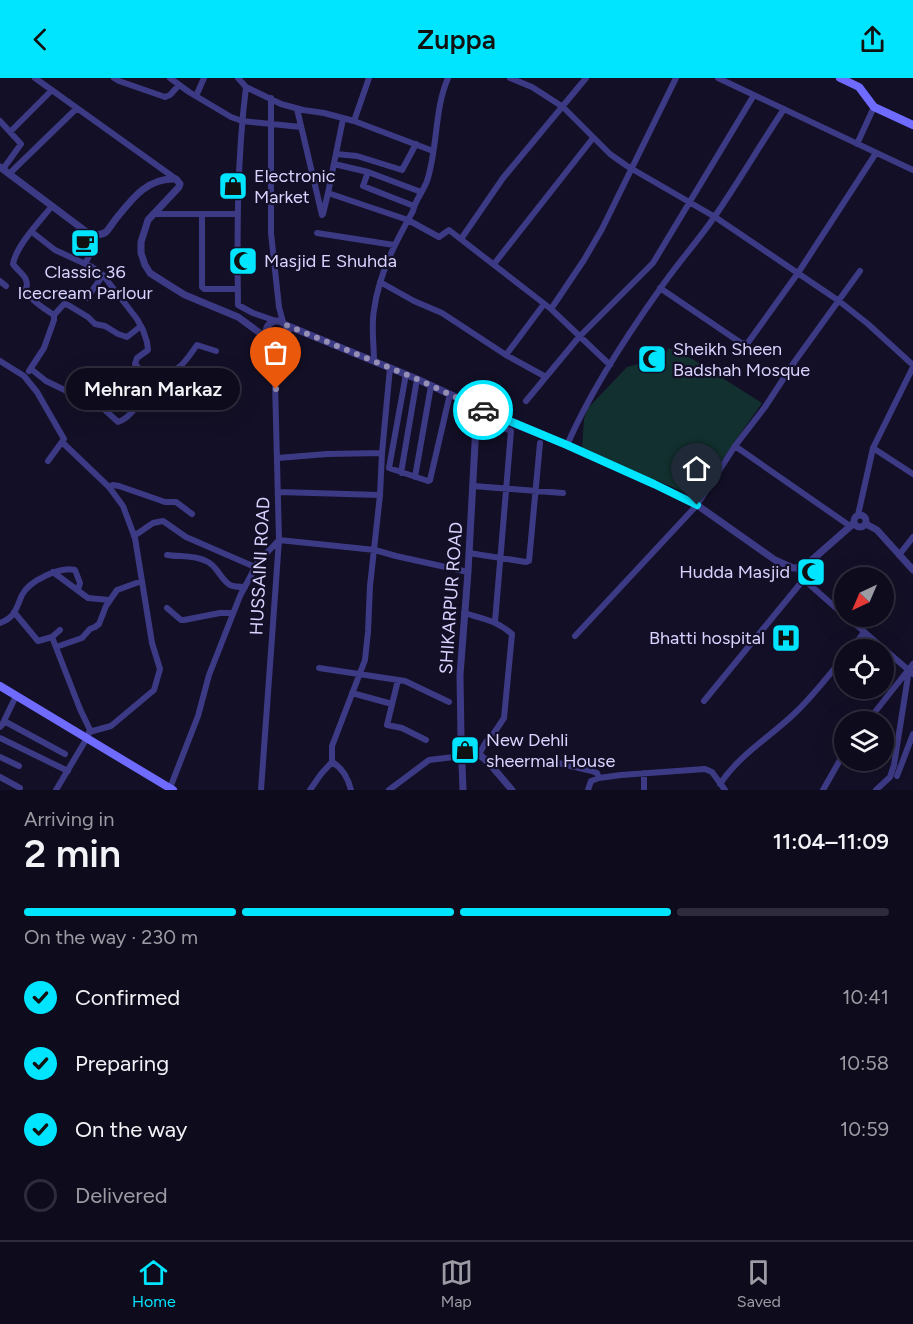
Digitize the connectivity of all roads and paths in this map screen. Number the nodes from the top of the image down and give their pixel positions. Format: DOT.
graph roads {
  1 [pos="35,78"];
  2 [pos="114,78"];
  3 [pos="170,78"];
  4 [pos="204,78"];
  5 [pos="238,78"];
  6 [pos="369,78"];
  7 [pos="448,78"];
  8 [pos="510,78"];
  9 [pos="586,78"];
  10 [pos="676,78"];
  11 [pos="718,78"];
  12 [pos="840,78"];
  13 [pos="179,85"];
  14 [pos="246,87"];
  15 [pos="52,90"];
  16 [pos="754,95"];
  17 [pos="196,96"];
  18 [pos="271,98"];
  19 [pos="874,107"];
  20 [pos="77,108"];
  21 [pos="562,108"];
  22 [pos="297,109"];
  23 [pos="784,110"];
  24 [pos="343,118"];
  25 [pos="0,121"];
  26 [pos="242,121"];
  27 [pos="354,121"];
  28 [pos="271,123"];
  29 [pos="913,125"];
  30 [pos="301,127"];
  31 [pos="10,132"];
  32 [pos="593,138"];
  33 [pos="416,144"];
  34 [pos="857,144"];
  35 [pos="433,151"];
  36 [pos="876,153"];
  37 [pos="336,154"];
  38 [pos="334,164"];
  39 [pos="632,169"];
  40 [pos="4,170"];
  41 [pos="913,170"];
  42 [pos="368,172"];
  43 [pos="176,179"];
  44 [pos="422,192"];
  45 [pos="328,193"];
  46 [pos="690,202"];
  47 [pos="52,206"];
  48 [pos="414,206"];
  49 [pos="153,214"];
  50 [pos="202,214"];
  51 [pos="237,214"];
  52 [pos="715,217"];
  53 [pos="408,220"];
  54 [pos="32,232"];
  55 [pos="317,233"];
  56 [pos="94,235"];
  57 [pos="460,239"];
  58 [pos="394,245"];
  59 [pos="85,264"];
  60 [pos="494,264"];
  61 [pos="860,271"];
  62 [pos="798,273"];
  63 [pos="103,275"];
  64 [pos="0,281"];
  65 [pos="380,282"];
  66 [pos="6,286"];
  67 [pos="660,288"];
  68 [pos="238,289"];
  69 [pos="87,298"];
  70 [pos="839,301"];
  71 [pos="544,304"];
  72 [pos="238,305"];
  73 [pos="551,309"];
  74 [pos="54,315"];
  75 [pos="238,317"];
  76 [pos="282,323"];
  77 [pos="141,326"];
  78 [pos="579,337"];
  79 [pos="271,341"];
  80 [pos="216,351"];
  81 [pos="506,355"];
  82 [pos="0,361"];
  83 [pos="374,362"];
  84 [pos="609,365"];
  85 [pos="913,366"];
  86 [pos="390,368"];
  87 [pos="31,369"];
  88 [pos="406,374"];
  89 [pos="24,376"];
  90 [pos="546,376"];
  91 [pos="417,379"];
  92 [pos="153,384"];
  93 [pos="431,386"];
  94 [pos="450,394"];
  95 [pos="526,401"];
  96 [pos="477,407"];
  97 [pos="476,417"];
  98 [pos="62,442"];
  99 [pos="540,443"];
  100 [pos="567,445"];
  101 [pos="735,446"];
  102 [pos="873,448"];
  103 [pos="382,453"];
  104 [pos="278,458"];
  105 [pos="48,461"];
  106 [pos="401,473"];
  107 [pos="913,474"];
  108 [pos="415,477"];
  109 [pos="473,486"];
  110 [pos="109,487"];
  111 [pos="506,488"];
  112 [pos="536,491"];
  113 [pos="279,492"];
  114 [pos="564,493"];
  115 [pos="380,495"];
  116 [pos="697,505"];
  117 [pos="192,514"];
  118 [pos="858,515"];
  119 [pos="852,524"];
  120 [pos="866,524"];
  121 [pos="134,536"];
  122 [pos="913,537"];
  123 [pos="279,540"];
  124 [pos="375,550"];
  125 [pos="469,553"];
  126 [pos="167,555"];
  127 [pos="899,555"];
  128 [pos="501,558"];
  129 [pos="255,567"];
  130 [pos="798,569"];
  131 [pos="913,570"];
  132 [pos="53,572"];
  133 [pos="468,572"];
  134 [pos="804,579"];
  135 [pos="142,581"];
  136 [pos="245,587"];
  137 [pos="78,590"];
  138 [pos="110,600"];
  139 [pos="834,606"];
  140 [pos="167,609"];
  141 [pos="14,612"];
  142 [pos="233,613"];
  143 [pos="465,613"];
  144 [pos="495,622"];
  145 [pos="0,623"];
  146 [pos="858,627"];
  147 [pos="60,630"];
  148 [pos="864,632"];
  149 [pos="575,636"];
  150 [pos="52,637"];
  151 [pos="859,639"];
  152 [pos="56,647"];
  153 [pos="319,668"];
  154 [pos="834,668"];
  155 [pos="912,670"];
  156 [pos="359,674"];
  157 [pos="398,680"];
  158 [pos="0,686"];
  159 [pos="352,693"];
  160 [pos="16,696"];
  161 [pos="704,701"];
  162 [pos="449,702"];
  163 [pos="392,704"];
  164 [pos="877,711"];
  165 [pos="2,724"];
  166 [pos="913,734"];
  167 [pos="89,735"];
  168 [pos="0,738"];
  169 [pos="426,740"];
  170 [pos="461,746"];
  171 [pos="65,754"];
  172 [pos="479,754"];
  173 [pos="462,756"];
  174 [pos="0,757"];
  175 [pos="332,762"];
  176 [pos="554,762"];
  177 [pos="20,766"];
  178 [pos="68,771"];
  179 [pos="834,771"];
  180 [pos="644,773"];
  181 [pos="897,776"];
  182 [pos="0,777"];
  183 [pos="599,778"];
  184 [pos="720,784"];
  185 [pos="20,788"];
  186 [pos="169,789"];
  187 [pos="56,790"];
  188 [pos="261,790"];
  189 [pos="310,790"];
  190 [pos="351,790"];
  191 [pos="389,790"];
  192 [pos="464,790"];
  193 [pos="512,790"];
  194 [pos="588,790"];
  195 [pos="644,790"];
  196 [pos="725,790"];
  197 [pos="823,790"];
  198 [pos="876,790"];
  1 -- 15 [label="street"];
  2 -- 13 [label="street"];
  3 -- 13 [label="street"];
  4 -- 17 [label="street"];
  5 -- 14 [label="street"];
  6 -- 27 [label="street"];
  7 -- 35 [label="street"];
  8 -- 21 [label="street"];
  9 -- 21 [label="street"];
  10 -- 39 [label="street"];
  11 -- 16 [label="street"];
  12 -- 19 [label="main road"];
  13 -- 17 [label="street"];
  14 -- 18 [label="street"];
  14 -- 26 [label="street"];
  15 -- 20 [label="street"];
  15 -- 31 [label="street"];
  16 -- 23 [label="street"];
  16 -- 46 [label="street"];
  17 -- 26 [label="street"];
  18 -- 22 [label="street"];
  18 -- 28 [label="street"];
  19 -- 29 [label="main road"];
  19 -- 34 [label="street"];
  20 -- 40 [label="street"];
  20 -- 43 [label="street"];
  21 -- 32 [label="street"];
  21 -- 57 [label="street"];
  22 -- 24 [label="street"];
  22 -- 30 [label="street"];
  23 -- 34 [label="street"];
  23 -- 52 [label="street"];
  24 -- 27 [label="street"];
  24 -- 37 [label="street"];
  25 -- 31 [label="street"];
  26 -- 28 [label="street"];
  26 -- 51 [label="street"];
  27 -- 33 [label="street"];
  28 -- 30 [label="street"];
  28 -- 76 [label="street"];
  30 -- 45 [label="street"];
  31 -- 40 [label="street"];
  32 -- 39 [label="street"];
  32 -- 60 [label="street"];
  33 -- 35 [label="street"];
  33 -- 37 [label="street"];
  34 -- 36 [label="street"];
  35 -- 44 [label="street"];
  36 -- 41 [label="street"];
  36 -- 62 [label="street"];
  37 -- 38 [label="street"];
  38 -- 42 [label="street"];
  38 -- 45 [label="street"];
  39 -- 46 [label="street"];
  39 -- 73 [label="street"];
  40 -- 47 [label="street"];
  42 -- 44 [label="street"];
  42 -- 48 [label="street"];
  43 -- 49 [label="street"];
  43 -- 56 [label="street"];
  44 -- 48 [label="street"];
  45 -- 53 [label="street"];
  46 -- 52 [label="street"];
  46 -- 78 [label="street"];
  47 -- 54 [label="street"];
  47 -- 56 [label="street"];
  48 -- 53 [label="street"];
  49 -- 50 [label="street"];
  49 -- 75 [label="street"];
  50 -- 51 [label="street"];
  50 -- 68 [label="street"];
  51 -- 68 [label="street"];
  52 -- 62 [label="street"];
  52 -- 67 [label="street"];
  53 -- 57 [label="street"];
  53 -- 58 [label="street"];
  54 -- 59 [label="street"];
  54 -- 74 [label="street"];
  55 -- 58 [label="street"];
  56 -- 59 [label="street"];
  57 -- 60 [label="street"];
  58 -- 65 [label="street"];
  59 -- 63 [label="street"];
  60 -- 71 [label="street"];
  61 -- 70 [label="street"];
  62 -- 67 [label="street"];
  62 -- 70 [label="street"];
  63 -- 69 [label="street"];
  63 -- 77 [label="street"];
  64 -- 66 [label="street"];
  65 -- 81 [label="street"];
  65 -- 83 [label="street"];
  67 -- 84 [label="street"];
  68 -- 72 [label="street"];
  70 -- 85 [label="street"];
  70 -- 101 [label="street"];
  71 -- 73 [label="street"];
  71 -- 81 [label="street"];
  72 -- 75 [label="street"];
  72 -- 76 [label="street"];
  73 -- 78 [label="street"];
  74 -- 77 [label="street"];
  74 -- 87 [label="street"];
  75 -- 79 [label="street"];
  76 -- 79 [label="street"];
  76 -- 79 [label="street"];
  76 -- 83 [label="street"];
  77 -- 92 [label="street"];
  78 -- 84 [label="street"];
  78 -- 90 [label="street"];
  79 -- 104 [label="street, HUSSAINI ROAD"];
  80 -- 92 [label="street"];
  81 -- 90 [label="street"];
  82 -- 89 [label="street"];
  83 -- 86 [label="street"];
  84 -- 100 [label="street"];
  85 -- 102 [label="street"];
  86 -- 88 [label="street"];
  86 -- 103 [label="street"];
  87 -- 89 [label="street"];
  87 -- 92 [label="street"];
  88 -- 91 [label="street"];
  88 -- 106 [label="street"];
  89 -- 98 [label="street"];
  90 -- 95 [label="street"];
  91 -- 93 [label="street"];
  91 -- 106 [label="street"];
  93 -- 94 [label="street"];
  93 -- 108 [label="street"];
  94 -- 96 [label="street"];
  94 -- 108 [label="street"];
  96 -- 97 [label="street, SHIKARPUR ROAD"];
  96 -- 100 [label="street"];
  97 -- 109 [label="street, SHIKARPUR ROAD"];
  97 -- 111 [label="street"];
  98 -- 105 [label="street"];
  98 -- 110 [label="street"];
  99 -- 112 [label="street"];
  100 -- 116 [label="street"];
  101 -- 116 [label="street"];
  101 -- 119 [label="street"];
  102 -- 107 [label="street"];
  102 -- 118 [label="street"];
  103 -- 104 [label="street"];
  103 -- 115 [label="street"];
  104 -- 113 [label="street, HUSSAINI ROAD"];
  106 -- 108 [label="street"];
  109 -- 111 [label="street"];
  109 -- 125 [label="street, SHIKARPUR ROAD"];
  110 -- 117 [label="street"];
  110 -- 121 [label="street"];
  111 -- 112 [label="street"];
  111 -- 128 [label="street"];
  112 -- 114 [label="street"];
  112 -- 128 [label="street"];
  113 -- 115 [label="street"];
  113 -- 123 [label="street, HUSSAINI ROAD"];
  115 -- 124 [label="street"];
  116 -- 130 [label="street"];
  116 -- 149 [label="street"];
  118 -- 119 [label="street"];
  118 -- 120 [label="street"];
  119 -- 120 [label="street"];
  119 -- 130 [label="street"];
  120 -- 127 [label="street"];
  121 -- 129 [label="street"];
  121 -- 135 [label="street"];
  122 -- 127 [label="street"];
  123 -- 124 [label="street"];
  123 -- 129 [label="street"];
  123 -- 188 [label="street, HUSSAINI ROAD"];
  124 -- 133 [label="street"];
  124 -- 156 [label="street"];
  125 -- 128 [label="street"];
  125 -- 133 [label="street, SHIKARPUR ROAD"];
  126 -- 136 [label="street"];
  127 -- 131 [label="street"];
  128 -- 144 [label="street"];
  129 -- 136 [label="street"];
  130 -- 134 [label="street"];
  132 -- 137 [label="street"];
  132 -- 137 [label="street"];
  132 -- 141 [label="street"];
  133 -- 143 [label="street, SHIKARPUR ROAD"];
  134 -- 139 [label="street"];
  134 -- 161 [label="street"];
  135 -- 138 [label="street"];
  135 -- 167 [label="street"];
  136 -- 142 [label="street"];
  137 -- 138 [label="street"];
  138 -- 152 [label="street"];
  140 -- 142 [label="street"];
  141 -- 145 [label="street"];
  141 -- 150 [label="street"];
  142 -- 186 [label="street"];
  143 -- 144 [label="street"];
  143 -- 170 [label="street, SHIKARPUR ROAD"];
  144 -- 172 [label="street"];
  146 -- 148 [label="street"];
  147 -- 150 [label="street"];
  148 -- 151 [label="street"];
  148 -- 155 [label="street"];
  150 -- 152 [label="street"];
  152 -- 167 [label="street"];
  153 -- 156 [label="street"];
  154 -- 184 [label="street"];
  155 -- 164 [label="street"];
  155 -- 198 [label="street"];
  156 -- 157 [label="street"];
  156 -- 159 [label="street"];
  157 -- 162 [label="street"];
  157 -- 163 [label="street"];
  158 -- 160 [label="main road"];
  159 -- 163 [label="street"];
  159 -- 175 [label="street"];
  160 -- 165 [label="street"];
  160 -- 167 [label="main road"];
  163 -- 169 [label="street"];
  165 -- 171 [label="street"];
  166 -- 181 [label="street"];
  167 -- 178 [label="street"];
  167 -- 186 [label="main road"];
  168 -- 178 [label="street"];
  170 -- 172 [label="street"];
  170 -- 173 [label="street, SHIKARPUR ROAD"];
  172 -- 193 [label="street"];
  173 -- 191 [label="street"];
  173 -- 192 [label="street, SHIKARPUR ROAD"];
  174 -- 177 [label="street"];
  175 -- 189 [label="street"];
  175 -- 190 [label="street"];
  176 -- 183 [label="street"];
  178 -- 187 [label="street"];
  179 -- 197 [label="street"];
  180 -- 183 [label="street"];
  180 -- 184 [label="street"];
  180 -- 195 [label="street"];
  182 -- 185 [label="street"];
  183 -- 194 [label="street"];
  184 -- 196 [label="street"];
}
